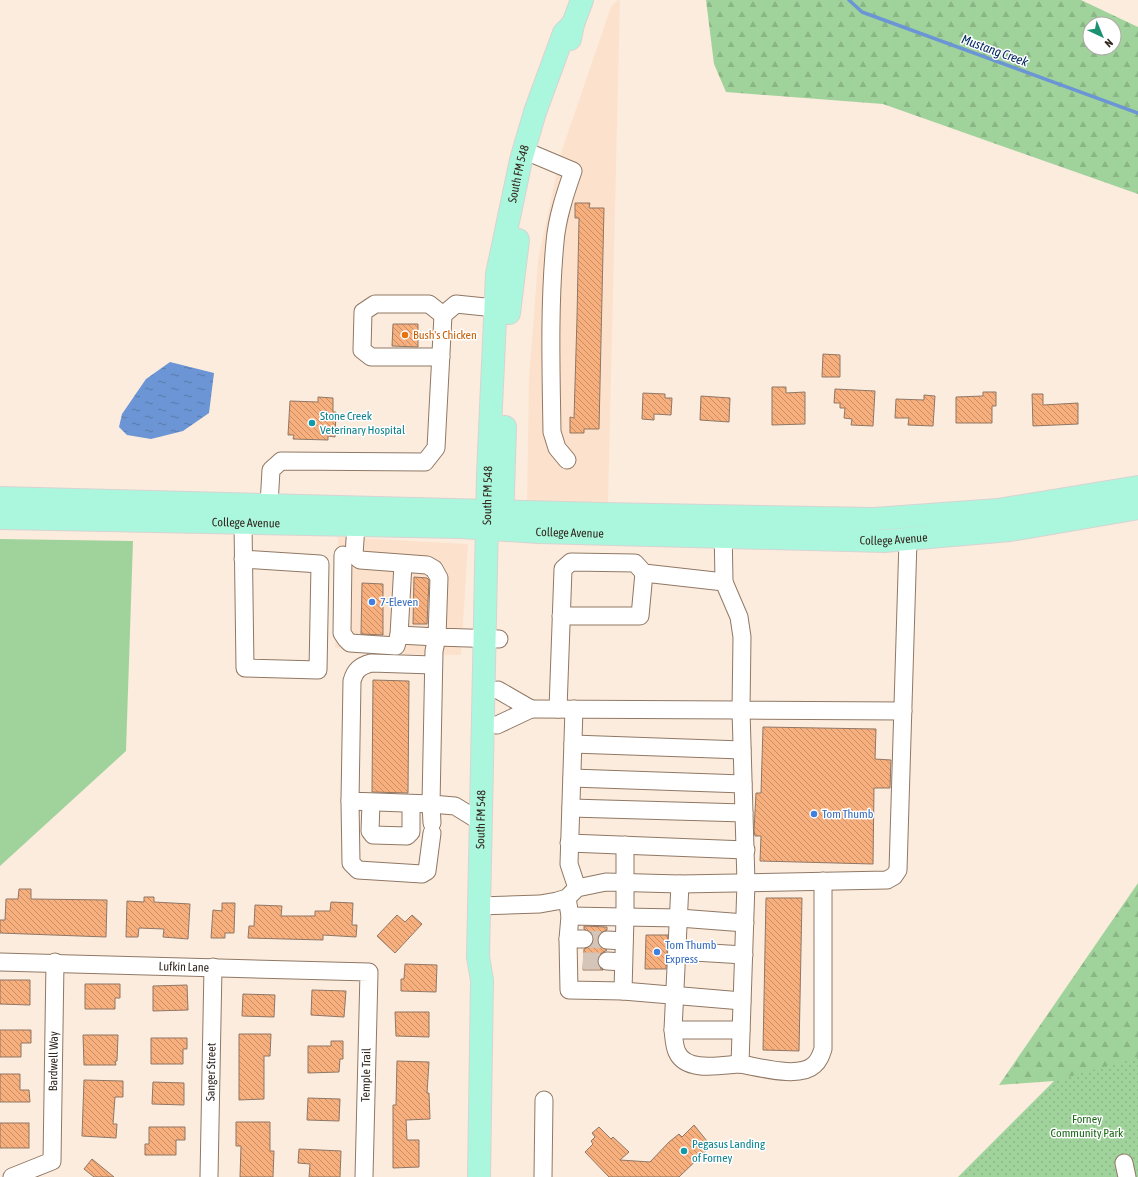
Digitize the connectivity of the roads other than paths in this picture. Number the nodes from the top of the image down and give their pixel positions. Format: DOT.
graph roads {
  1 [pos="582,0"];
  2 [pos="572,24"];
  3 [pos="535,155"];
  4 [pos="495,308"];
  5 [pos="443,315"];
  6 [pos="441,357"];
  7 [pos="567,460"];
  8 [pos="1138,487"];
  9 [pos="4,498"];
  10 [pos="269,505"];
  11 [pos="1138,508"];
  12 [pos="72,510"];
  13 [pos="9,518"];
  14 [pos="495,520"];
  15 [pos="243,523"];
  16 [pos="356,525"];
  17 [pos="723,527"];
  18 [pos="908,540"];
  19 [pos="348,555"];
  20 [pos="243,559"];
  21 [pos="320,564"];
  22 [pos="403,564"];
  23 [pos="644,573"];
  24 [pos="724,582"];
  25 [pos="561,616"];
  26 [pos="399,635"];
  27 [pos="437,637"];
  28 [pos="492,639"];
  29 [pos="433,665"];
  30 [pos="498,690"];
  31 [pos="531,709"];
  32 [pos="566,709"];
  33 [pos="741,710"];
  34 [pos="903,711"];
  35 [pos="497,725"];
  36 [pos="573,744"];
  37 [pos="742,750"];
  38 [pos="572,778"];
  39 [pos="743,784"];
  40 [pos="481,793"];
  41 [pos="350,801"];
  42 [pos="370,803"];
  43 [pos="411,804"];
  44 [pos="431,804"];
  45 [pos="455,806"];
  46 [pos="571,808"];
  47 [pos="744,814"];
  48 [pos="481,822"];
  49 [pos="569,843"];
  50 [pos="625,845"];
  51 [pos="746,850"];
  52 [pos="823,881"];
  53 [pos="624,882"];
  54 [pos="746,882"];
  55 [pos="680,884"];
  56 [pos="572,893"];
  57 [pos="486,906"];
  58 [pos="570,916"];
  59 [pos="626,917"];
  60 [pos="679,918"];
  61 [pos="745,923"];
  62 [pos="607,940"];
  63 [pos="624,941"];
  64 [pos="677,951"];
  65 [pos="744,955"];
  66 [pos="0,962"];
  67 [pos="55,962"];
  68 [pos="213,967"];
  69 [pos="369,972"];
  70 [pos="623,991"];
  71 [pos="674,995"];
  72 [pos="742,1001"];
  73 [pos="673,1030"];
  74 [pos="741,1030"];
  75 [pos="740,1064"];
  76 [pos="544,1100"];
  77 [pos="12,1177"];
  78 [pos="209,1177"];
  79 [pos="364,1177"];
  80 [pos="479,1177"];
  81 [pos="543,1177"];
  1 -- 2 [label="main road, South FM 548"];
  2 -- 3 [label="main road, South FM 548"];
  2 -- 4 [label="main road, South FM 548"];
  3 -- 7 [label="street"];
  3 -- 14 [label="main road, South FM 548"];
  4 -- 5 [label="street"];
  4 -- 14 [label="main road, South FM 548"];
  5 -- 6 [label="street"];
  5 -- 6 [label="street"];
  6 -- 10 [label="street"];
  8 -- 17 [label="main road, College Avenue"];
  9 -- 12 [label="main road, College Avenue"];
  10 -- 12 [label="main road, College Avenue"];
  10 -- 14 [label="main road, College Avenue"];
  11 -- 18 [label="main road, College Avenue"];
  12 -- 13 [label="main road, College Avenue"];
  12 -- 15 [label="main road, College Avenue"];
  14 -- 16 [label="main road, College Avenue"];
  14 -- 17 [label="main road, College Avenue"];
  14 -- 28 [label="main road, South FM 548"];
  15 -- 16 [label="main road, College Avenue"];
  15 -- 20 [label="street"];
  16 -- 19 [label="street"];
  17 -- 18 [label="main road, College Avenue"];
  17 -- 24 [label="street"];
  18 -- 34 [label="street"];
  19 -- 21 [label="street"];
  19 -- 22 [label="street"];
  19 -- 26 [label="street"];
  20 -- 21 [label="street"];
  20 -- 21 [label="street"];
  22 -- 26 [label="street"];
  22 -- 27 [label="street"];
  23 -- 24 [label="street"];
  23 -- 25 [label="street"];
  23 -- 25 [label="street"];
  24 -- 33 [label="street"];
  25 -- 32 [label="street"];
  26 -- 27 [label="street"];
  27 -- 28 [label="street"];
  27 -- 29 [label="street"];
  28 -- 30 [label="main road, South FM 548"];
  28 -- 40 [label="main road, South FM 548"];
  29 -- 41 [label="street"];
  29 -- 44 [label="street"];
  30 -- 31 [label="street"];
  30 -- 35 [label="main road, South FM 548"];
  31 -- 32 [label="street"];
  31 -- 35 [label="street"];
  32 -- 33 [label="street"];
  32 -- 36 [label="street"];
  33 -- 34 [label="street"];
  33 -- 37 [label="street"];
  34 -- 52 [label="street"];
  35 -- 57 [label="main road, South FM 548"];
  36 -- 37 [label="street"];
  36 -- 38 [label="street"];
  37 -- 39 [label="street"];
  38 -- 39 [label="street"];
  38 -- 46 [label="street"];
  39 -- 47 [label="street"];
  40 -- 45 [label="street"];
  40 -- 48 [label="main road, South FM 548"];
  41 -- 42 [label="street"];
  41 -- 44 [label="street"];
  42 -- 43 [label="street"];
  42 -- 43 [label="street"];
  43 -- 44 [label="street"];
  44 -- 45 [label="street"];
  45 -- 48 [label="street"];
  46 -- 47 [label="street"];
  46 -- 49 [label="street"];
  47 -- 51 [label="street"];
  48 -- 57 [label="main road, South FM 548"];
  49 -- 50 [label="street"];
  49 -- 56 [label="street"];
  50 -- 51 [label="street"];
  50 -- 53 [label="street"];
  51 -- 54 [label="street"];
  52 -- 54 [label="street"];
  52 -- 75 [label="street"];
  53 -- 55 [label="street"];
  53 -- 56 [label="street"];
  53 -- 59 [label="street"];
  54 -- 55 [label="street"];
  54 -- 61 [label="street"];
  55 -- 60 [label="street"];
  56 -- 57 [label="street"];
  56 -- 58 [label="street"];
  57 -- 80 [label="main road, South FM 548"];
  58 -- 59 [label="street"];
  58 -- 70 [label="street"];
  59 -- 60 [label="street"];
  59 -- 63 [label="street"];
  60 -- 61 [label="street"];
  60 -- 64 [label="street"];
  61 -- 65 [label="street"];
  62 -- 63 [label="street"];
  63 -- 70 [label="street"];
  64 -- 65 [label="street"];
  64 -- 71 [label="street"];
  65 -- 72 [label="street"];
  66 -- 67 [label="street, Lufkin Lane"];
  67 -- 68 [label="street, Lufkin Lane"];
  67 -- 77 [label="street, Bardwell Way"];
  68 -- 69 [label="street, Lufkin Lane"];
  68 -- 78 [label="street, Sanger Street"];
  69 -- 79 [label="street, Temple Trail"];
  70 -- 71 [label="street"];
  71 -- 72 [label="street"];
  71 -- 73 [label="street"];
  72 -- 74 [label="street"];
  73 -- 74 [label="street"];
  73 -- 75 [label="street"];
  74 -- 75 [label="street"];
  76 -- 81 [label="street"];
}
